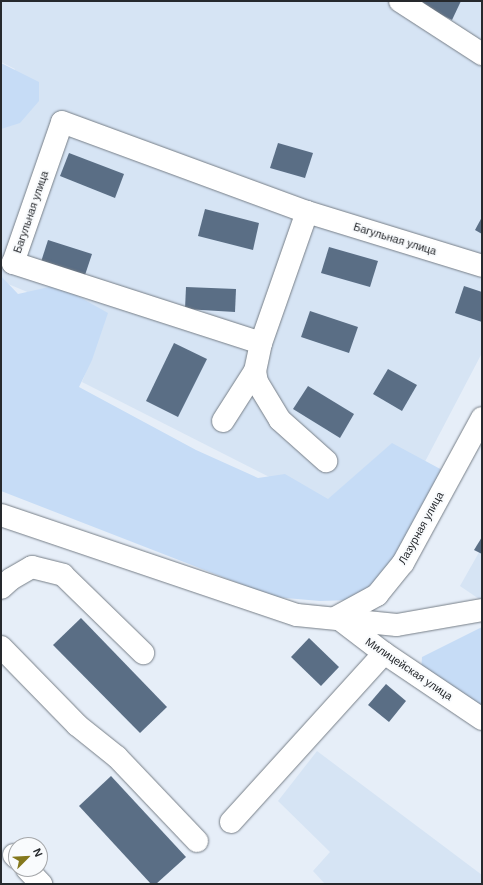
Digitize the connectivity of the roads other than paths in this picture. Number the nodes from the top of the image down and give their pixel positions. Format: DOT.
graph roads {
  1 [pos="400,1"];
  2 [pos="482,54"];
  3 [pos="307,212"];
  4 [pos="482,266"];
  5 [pos="261,342"];
  6 [pos="255,371"];
  7 [pos="482,418"];
  8 [pos="223,421"];
  9 [pos="326,461"];
  10 [pos="1,515"];
  11 [pos="1,588"];
  12 [pos="482,610"];
  13 [pos="337,617"];
  14 [pos="1,647"];
  15 [pos="143,653"];
  16 [pos="384,654"];
  17 [pos="482,719"];
  18 [pos="232,822"];
  19 [pos="197,841"];
  1 -- 2 [label="street"];
  3 -- 4 [label="street, Багульная улица"];
  3 -- 5 [label="street"];
  3 -- 5 [label="street, Багульная улица"];
  5 -- 6 [label="street"];
  6 -- 8 [label="street"];
  6 -- 9 [label="street"];
  7 -- 13 [label="street, Лазурная улица"];
  10 -- 13 [label="street"];
  11 -- 15 [label="street"];
  12 -- 13 [label="street"];
  13 -- 16 [label="street, Милицейская улица"];
  14 -- 19 [label="street"];
  16 -- 17 [label="street, Милицейская улица"];
  16 -- 18 [label="street"];
}
